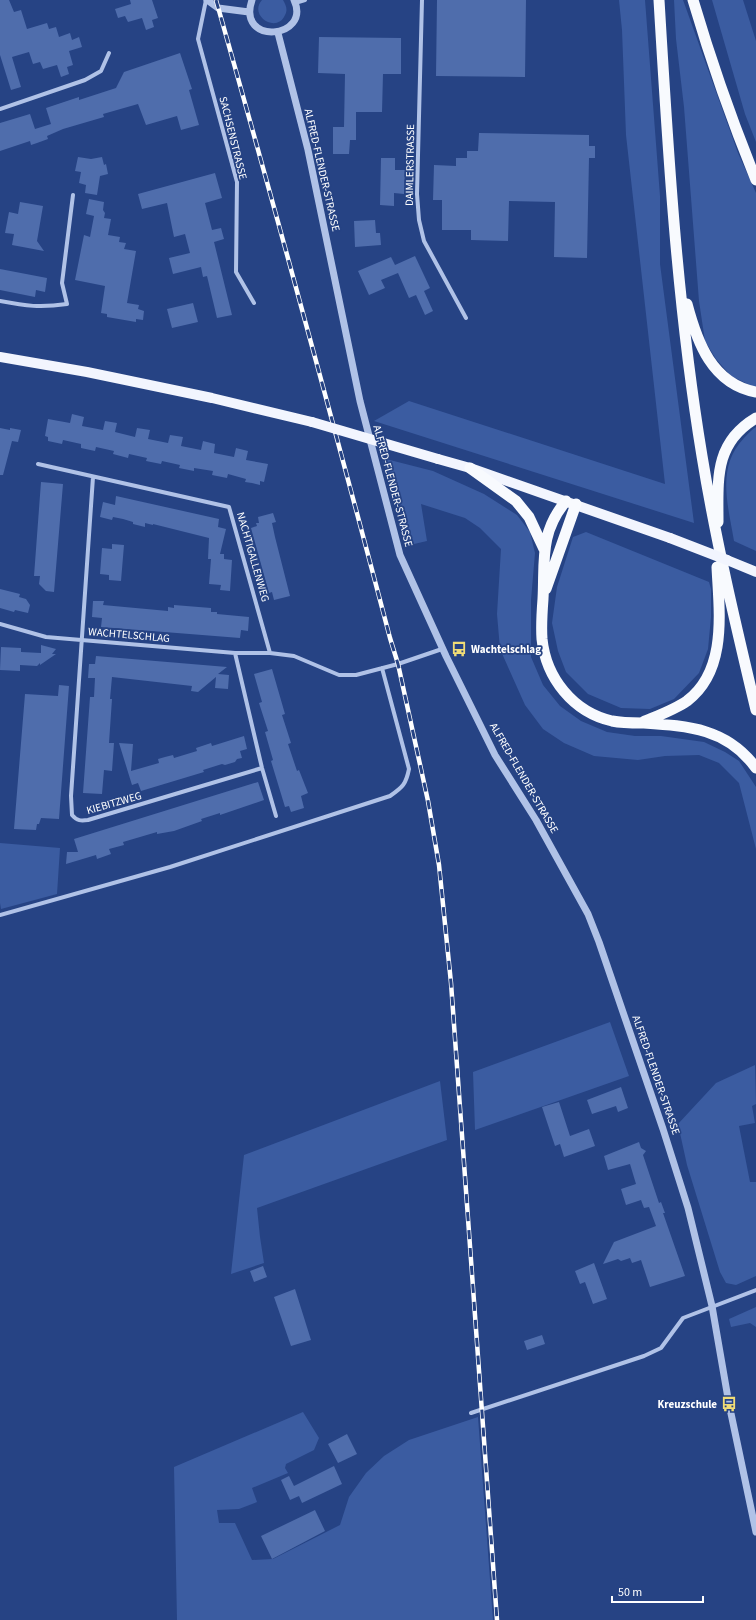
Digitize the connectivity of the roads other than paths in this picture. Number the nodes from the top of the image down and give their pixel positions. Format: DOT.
graph roads {
  1 [pos="206,0"];
  2 [pos="252,0"];
  3 [pos="305,0"];
  4 [pos="422,0"];
  5 [pos="659,0"];
  6 [pos="693,0"];
  7 [pos="294,1"];
  8 [pos="249,12"];
  9 [pos="278,33"];
  10 [pos="109,53"];
  11 [pos="0,109"];
  12 [pos="756,180"];
  13 [pos="73,195"];
  14 [pos="677,268"];
  15 [pos="0,301"];
  16 [pos="254,303"];
  17 [pos="466,318"];
  18 [pos="0,357"];
  19 [pos="756,392"];
  20 [pos="756,418"];
  21 [pos="38,464"];
  22 [pos="470,468"];
  23 [pos="93,477"];
  24 [pos="571,503"];
  25 [pos="719,548"];
  26 [pos="544,549"];
  27 [pos="756,572"];
  28 [pos="543,599"];
  29 [pos="0,624"];
  30 [pos="82,640"];
  31 [pos="442,649"];
  32 [pos="235,653"];
  33 [pos="270,653"];
  34 [pos="382,668"];
  35 [pos="756,710"];
  36 [pos="640,723"];
  37 [pos="262,768"];
  38 [pos="756,768"];
  39 [pos="276,816"];
  40 [pos="0,915"];
  41 [pos="756,1290"];
  42 [pos="712,1306"];
  43 [pos="471,1413"];
  44 [pos="756,1532"];
  1 -- 8 [label="street"];
  1 -- 16 [label="street, SACHSENSTRASSE"];
  2 -- 8 [label="street"];
  3 -- 7 [label="street"];
  4 -- 17 [label="street, DAIMLERSTRASSE"];
  5 -- 14 [label="highway"];
  6 -- 12 [label="highway"];
  7 -- 9 [label="street"];
  8 -- 9 [label="street"];
  9 -- 31 [label="street, ALFRED-FLENDER-STRASSE"];
  10 -- 11 [label="street"];
  13 -- 15 [label="street"];
  14 -- 19 [label="highway"];
  14 -- 25 [label="highway"];
  18 -- 22 [label="main road, bridge"];
  20 -- 25 [label="highway"];
  21 -- 23 [label="street, NACHTIGALLENWEG"];
  22 -- 24 [label="main road"];
  22 -- 26 [label="highway"];
  23 -- 30 [label="street"];
  23 -- 33 [label="street, NACHTIGALLENWEG"];
  24 -- 26 [label="highway"];
  24 -- 27 [label="main road, bridge"];
  24 -- 28 [label="highway"];
  25 -- 35 [label="highway"];
  25 -- 36 [label="highway"];
  26 -- 28 [label="highway"];
  28 -- 36 [label="highway"];
  29 -- 30 [label="street, WACHTELSCHLAG"];
  30 -- 32 [label="street, WACHTELSCHLAG"];
  30 -- 37 [label="street, KIEBITZWEG"];
  31 -- 34 [label="street, WACHTELSCHLAG"];
  31 -- 42 [label="street, ALFRED-FLENDER-STRASSE"];
  32 -- 33 [label="street, WACHTELSCHLAG"];
  32 -- 37 [label="street"];
  33 -- 34 [label="street, WACHTELSCHLAG"];
  34 -- 40 [label="street"];
  36 -- 38 [label="highway"];
  37 -- 39 [label="street"];
  41 -- 42 [label="street"];
  42 -- 43 [label="street"];
  42 -- 44 [label="street, ALFRED-FLENDER-STRASSE"];
}
